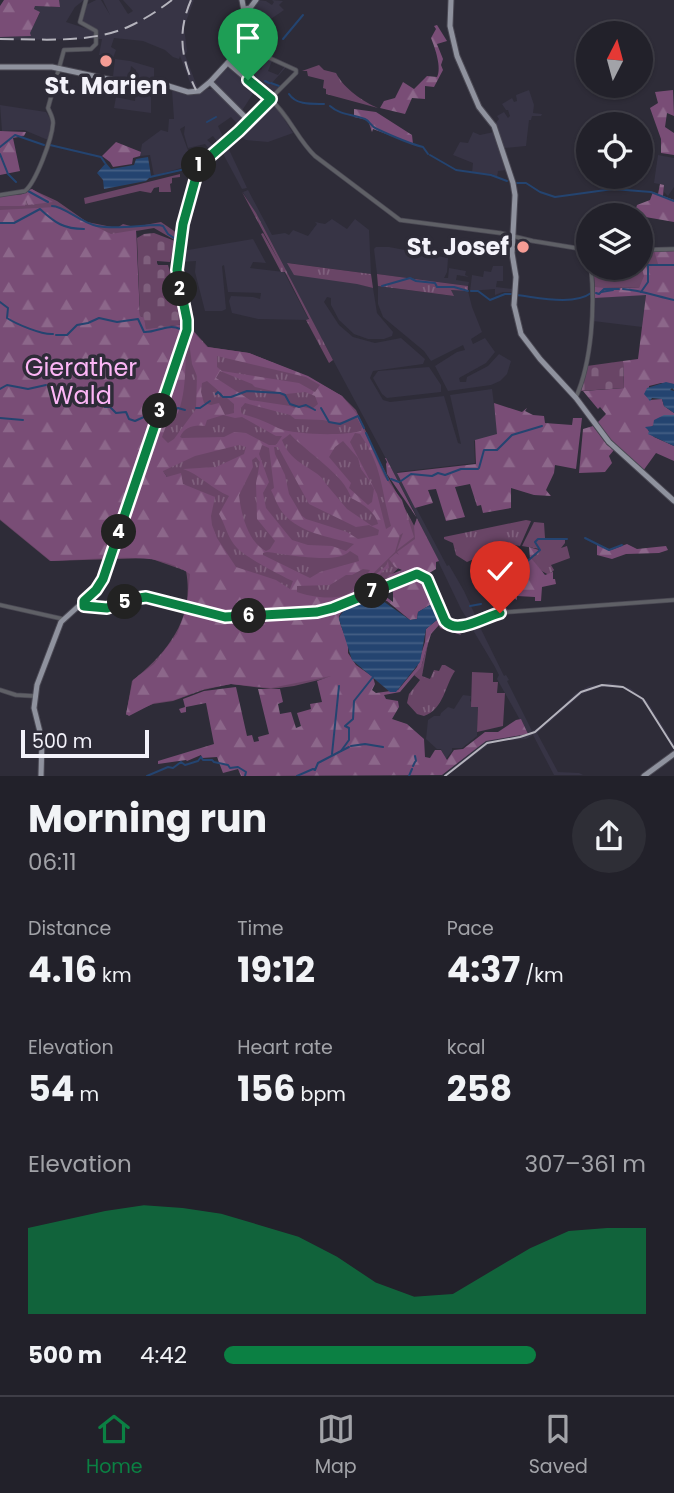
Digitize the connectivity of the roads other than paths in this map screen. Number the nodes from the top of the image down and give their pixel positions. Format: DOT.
graph roads {
  1 [pos="86,0"];
  2 [pos="242,0"];
  3 [pos="256,0"];
  4 [pos="450,0"];
  5 [pos="245,9"];
  6 [pos="238,36"];
  7 [pos="228,63"];
  8 [pos="0,67"];
  9 [pos="58,68"];
  10 [pos="213,85"];
  11 [pos="271,99"];
  12 [pos="276,104"];
  13 [pos="264,105"];
  14 [pos="249,121"];
  15 [pos="0,195"];
  16 [pos="512,236"];
  17 [pos="576,248"];
  18 [pos="674,249"];
  19 [pos="653,250"];
  20 [pos="592,280"];
  21 [pos="576,398"];
  22 [pos="674,501"];
  23 [pos="674,600"];
  24 [pos="82,605"];
  25 [pos="0,606"];
  26 [pos="63,619"];
  27 [pos="0,690"];
  28 [pos="34,696"];
  29 [pos="674,754"];
  30 [pos="41,775"];
  31 [pos="644,775"];
  1 -- 9 [label="street"];
  2 -- 5 [label="main road"];
  3 -- 5 [label="main road"];
  4 -- 16 [label="main road"];
  5 -- 6 [label="main road"];
  6 -- 7 [label="main road"];
  6 -- 11 [label="street"];
  7 -- 10 [label="main road"];
  7 -- 11 [label="main road"];
  8 -- 9 [label="main road"];
  9 -- 10 [label="main road"];
  9 -- 15 [label="street"];
  10 -- 14 [label="main road"];
  11 -- 12 [label="street"];
  11 -- 13 [label="main road"];
  12 -- 13 [label="main road"];
  12 -- 16 [label="street"];
  13 -- 14 [label="main road"];
  14 -- 24 [label="main road"];
  16 -- 17 [label="street"];
  16 -- 21 [label="main road"];
  18 -- 19 [label="street"];
  20 -- 21 [label="street"];
  21 -- 22 [label="main road"];
  23 -- 24 [label="street"];
  24 -- 26 [label="main road"];
  25 -- 26 [label="street"];
  26 -- 28 [label="main road"];
  27 -- 28 [label="street"];
  28 -- 30 [label="main road"];
  29 -- 31 [label="main road"];
}
